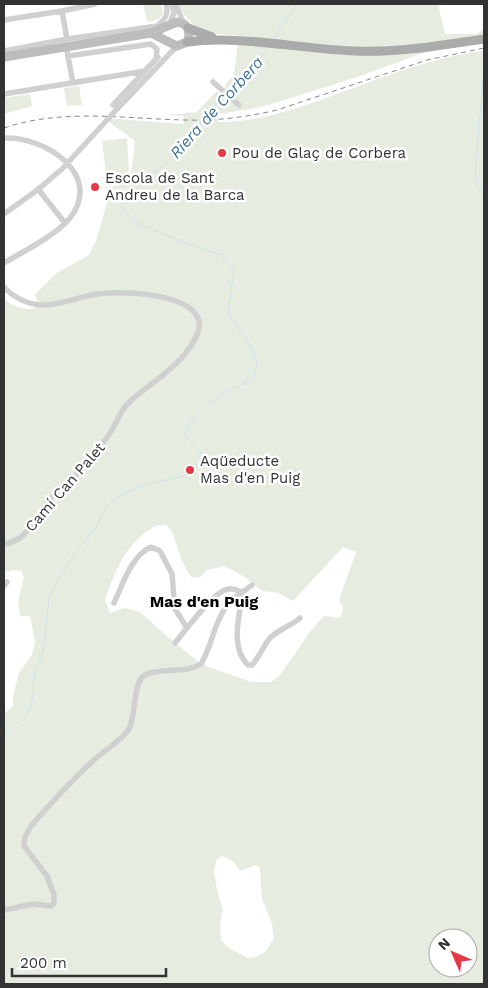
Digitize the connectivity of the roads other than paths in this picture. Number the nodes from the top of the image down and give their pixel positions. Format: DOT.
graph roads {
  1 [pos="95,4"];
  2 [pos="166,4"];
  3 [pos="174,4"];
  4 [pos="62,11"];
  5 [pos="4,20"];
  6 [pos="186,26"];
  7 [pos="168,27"];
  8 [pos="151,33"];
  9 [pos="484,38"];
  10 [pos="220,39"];
  11 [pos="186,42"];
  12 [pos="171,43"];
  13 [pos="67,47"];
  14 [pos="4,51"];
  15 [pos="168,55"];
  16 [pos="4,57"];
  17 [pos="156,58"];
  18 [pos="145,71"];
  19 [pos="213,82"];
  20 [pos="73,83"];
  21 [pos="4,94"];
  22 [pos="239,105"];
  23 [pos="115,107"];
  24 [pos="4,138"];
  25 [pos="67,163"];
  26 [pos="38,189"];
  27 [pos="4,214"];
  28 [pos="65,223"];
  29 [pos="4,263"];
  30 [pos="4,287"];
  31 [pos="4,544"];
  32 [pos="252,585"];
  33 [pos="243,593"];
  34 [pos="114,602"];
  35 [pos="300,618"];
  36 [pos="187,628"];
  37 [pos="175,643"];
  38 [pos="4,910"];
  1 -- 4 [label="street"];
  2 -- 13 [label="street"];
  3 -- 6 [label="street"];
  3 -- 7 [label="street"];
  4 -- 5 [label="street"];
  4 -- 13 [label="street"];
  6 -- 7 [label="main road"];
  6 -- 10 [label="main road"];
  6 -- 11 [label="main road"];
  7 -- 8 [label="main road"];
  7 -- 12 [label="main road"];
  8 -- 12 [label="main road"];
  8 -- 13 [label="main road"];
  9 -- 10 [label="main road"];
  10 -- 11 [label="main road"];
  11 -- 12 [label="main road"];
  12 -- 15 [label="street"];
  13 -- 14 [label="street"];
  13 -- 16 [label="main road"];
  13 -- 17 [label="street"];
  13 -- 20 [label="street"];
  15 -- 17 [label="street"];
  15 -- 23 [label="street"];
  17 -- 18 [label="street"];
  18 -- 20 [label="street"];
  18 -- 23 [label="street"];
  19 -- 22 [label="street"];
  20 -- 21 [label="street"];
  23 -- 25 [label="street, bridge"];
  24 -- 25 [label="street"];
  25 -- 26 [label="street"];
  25 -- 28 [label="street"];
  26 -- 27 [label="street"];
  26 -- 28 [label="street"];
  28 -- 29 [label="street"];
  30 -- 31 [label="street, Camí Can Palet"];
  32 -- 33 [label="street"];
  33 -- 35 [label="street"];
  33 -- 36 [label="street"];
  33 -- 38 [label="street"];
  34 -- 36 [label="street"];
  36 -- 37 [label="street"];
}
